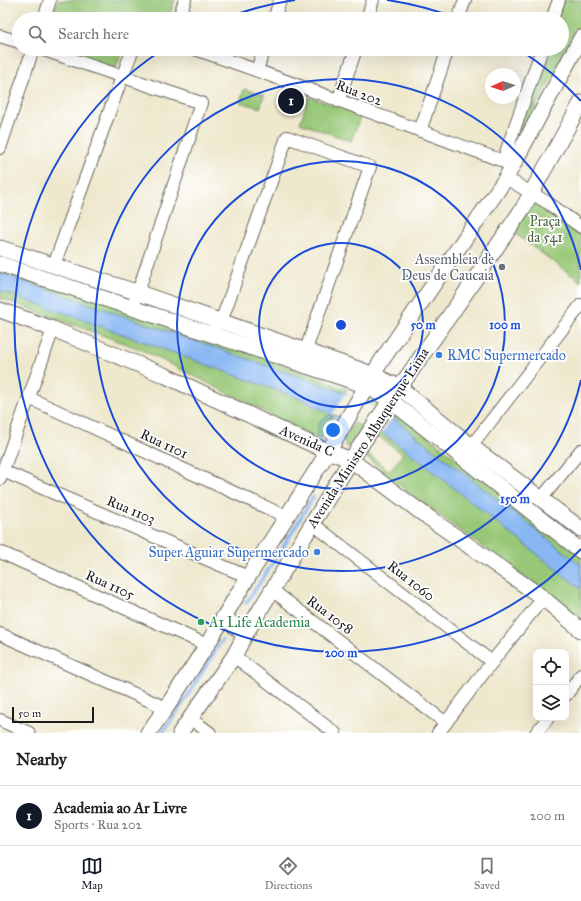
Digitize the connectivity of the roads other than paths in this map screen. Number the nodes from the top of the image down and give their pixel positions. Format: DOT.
graph roads {
  1 [pos="50,0"];
  2 [pos="185,0"];
  3 [pos="280,0"];
  4 [pos="373,0"];
  5 [pos="465,0"];
  6 [pos="559,0"];
  7 [pos="46,12"];
  8 [pos="181,12"];
  9 [pos="276,12"];
  10 [pos="369,12"];
  11 [pos="461,12"];
  12 [pos="555,12"];
  13 [pos="0,36"];
  14 [pos="581,38"];
  15 [pos="12,40"];
  16 [pos="32,56"];
  17 [pos="61,56"];
  18 [pos="130,56"];
  19 [pos="216,56"];
  20 [pos="262,56"];
  21 [pos="354,56"];
  22 [pos="446,56"];
  23 [pos="540,56"];
  24 [pos="257,70"];
  25 [pos="122,77"];
  26 [pos="338,101"];
  27 [pos="581,102"];
  28 [pos="420,131"];
  29 [pos="0,148"];
  30 [pos="507,169"];
  31 [pos="531,193"];
  32 [pos="581,227"];
  33 [pos="0,248"];
  34 [pos="0,264"];
  35 [pos="54,265"];
  36 [pos="139,293"];
  37 [pos="581,305"];
  38 [pos="134,307"];
  39 [pos="0,310"];
  40 [pos="217,328"];
  41 [pos="53,329"];
  42 [pos="303,358"];
  43 [pos="370,380"];
  44 [pos="399,387"];
  45 [pos="29,398"];
  46 [pos="387,406"];
  47 [pos="581,450"];
  48 [pos="467,451"];
  49 [pos="328,452"];
  50 [pos="351,460"];
  51 [pos="1,475"];
  52 [pos="541,499"];
  53 [pos="287,517"];
  54 [pos="313,524"];
  55 [pos="578,527"];
  56 [pos="566,539"];
  57 [pos="581,551"];
  58 [pos="0,552"];
  59 [pos="248,577"];
  60 [pos="272,590"];
  61 [pos="543,598"];
  62 [pos="224,617"];
  63 [pos="581,630"];
  64 [pos="0,634"];
  65 [pos="245,634"];
  66 [pos="207,645"];
  67 [pos="234,656"];
  68 [pos="492,662"];
  69 [pos="581,675"];
  70 [pos="569,690"];
  71 [pos="166,708"];
  72 [pos="191,719"];
  73 [pos="0,720"];
  74 [pos="546,721"];
  75 [pos="446,723"];
  76 [pos="29,733"];
  77 [pos="148,733"];
  78 [pos="180,733"];
  79 [pos="210,733"];
  80 [pos="335,733"];
  81 [pos="438,733"];
  82 [pos="536,733"];
  1 -- 7 [label="street"];
  2 -- 8 [label="street"];
  3 -- 9 [label="street"];
  4 -- 10 [label="street"];
  5 -- 11 [label="street"];
  6 -- 12 [label="street"];
  13 -- 15 [label="street"];
  14 -- 30 [label="street, Avenida Ministro Albuquerque Lima"];
  16 -- 29 [label="street"];
  17 -- 25 [label="street"];
  18 -- 25 [label="street"];
  19 -- 24 [label="street, Rua 202"];
  20 -- 24 [label="street"];
  21 -- 26 [label="street"];
  22 -- 28 [label="street"];
  23 -- 30 [label="street"];
  24 -- 26 [label="street, Rua 202"];
  25 -- 35 [label="street"];
  25 -- 36 [label="street"];
  26 -- 28 [label="street, Rua 202"];
  27 -- 31 [label="street, Avenida Ministro Albuquerque Lima"];
  28 -- 30 [label="street, Rua 202"];
  30 -- 31 [label="street, Rua 202"];
  30 -- 43 [label="street, Avenida Ministro Albuquerque Lima"];
  31 -- 32 [label="street, Rua 202"];
  31 -- 44 [label="street, Avenida Ministro Albuquerque Lima"];
  33 -- 35 [label="street"];
  34 -- 38 [label="street"];
  35 -- 36 [label="street"];
  36 -- 38 [label="street"];
  36 -- 40 [label="street"];
  37 -- 48 [label="street"];
  38 -- 40 [label="street"];
  39 -- 41 [label="street, Avenida C"];
  40 -- 42 [label="street"];
  40 -- 42 [label="street"];
  41 -- 45 [label="street"];
  41 -- 49 [label="street, Avenida C"];
  42 -- 43 [label="street"];
  43 -- 44 [label="street"];
  43 -- 46 [label="street"];
  43 -- 49 [label="street, Avenida Ministro Albuquerque Lima"];
  44 -- 46 [label="street, Avenida Ministro Albuquerque Lima"];
  44 -- 48 [label="street"];
  45 -- 51 [label="street"];
  45 -- 53 [label="street, Rua 1101"];
  46 -- 48 [label="street"];
  46 -- 50 [label="street, Avenida Ministro Albuquerque Lima"];
  47 -- 52 [label="street"];
  48 -- 52 [label="street"];
  48 -- 56 [label="street"];
  49 -- 50 [label="street, Avenida C"];
  49 -- 53 [label="street, Avenida Ministro Albuquerque Lima"];
  50 -- 54 [label="street, Avenida Ministro Albuquerque Lima"];
  50 -- 61 [label="street, Avenida C"];
  51 -- 59 [label="street, Rua 1103"];
  52 -- 55 [label="street"];
  53 -- 59 [label="street, Avenida Ministro Albuquerque Lima"];
  54 -- 60 [label="street, Avenida Ministro Albuquerque Lima"];
  54 -- 68 [label="street, Rua 1060"];
  55 -- 56 [label="street"];
  56 -- 57 [label="street"];
  58 -- 66 [label="street, Rua 1105"];
  59 -- 62 [label="street, Avenida Ministro Albuquerque Lima"];
  60 -- 65 [label="street, Avenida Ministro Albuquerque Lima"];
  60 -- 75 [label="street, Rua 1058"];
  61 -- 63 [label="street, Avenida C"];
  61 -- 68 [label="street"];
  62 -- 65 [label="street"];
  62 -- 66 [label="street, Avenida Ministro Albuquerque Lima"];
  64 -- 71 [label="street"];
  65 -- 67 [label="street, Avenida Ministro Albuquerque Lima"];
  66 -- 71 [label="street, Avenida Ministro Albuquerque Lima"];
  67 -- 72 [label="street, Avenida Ministro Albuquerque Lima"];
  67 -- 80 [label="street"];
  68 -- 75 [label="street"];
  69 -- 70 [label="street"];
  71 -- 77 [label="street, Avenida Ministro Albuquerque Lima"];
  72 -- 78 [label="street, Avenida Ministro Albuquerque Lima"];
  72 -- 79 [label="street"];
  73 -- 76 [label="street"];
  74 -- 82 [label="street"];
  75 -- 81 [label="street"];
}
